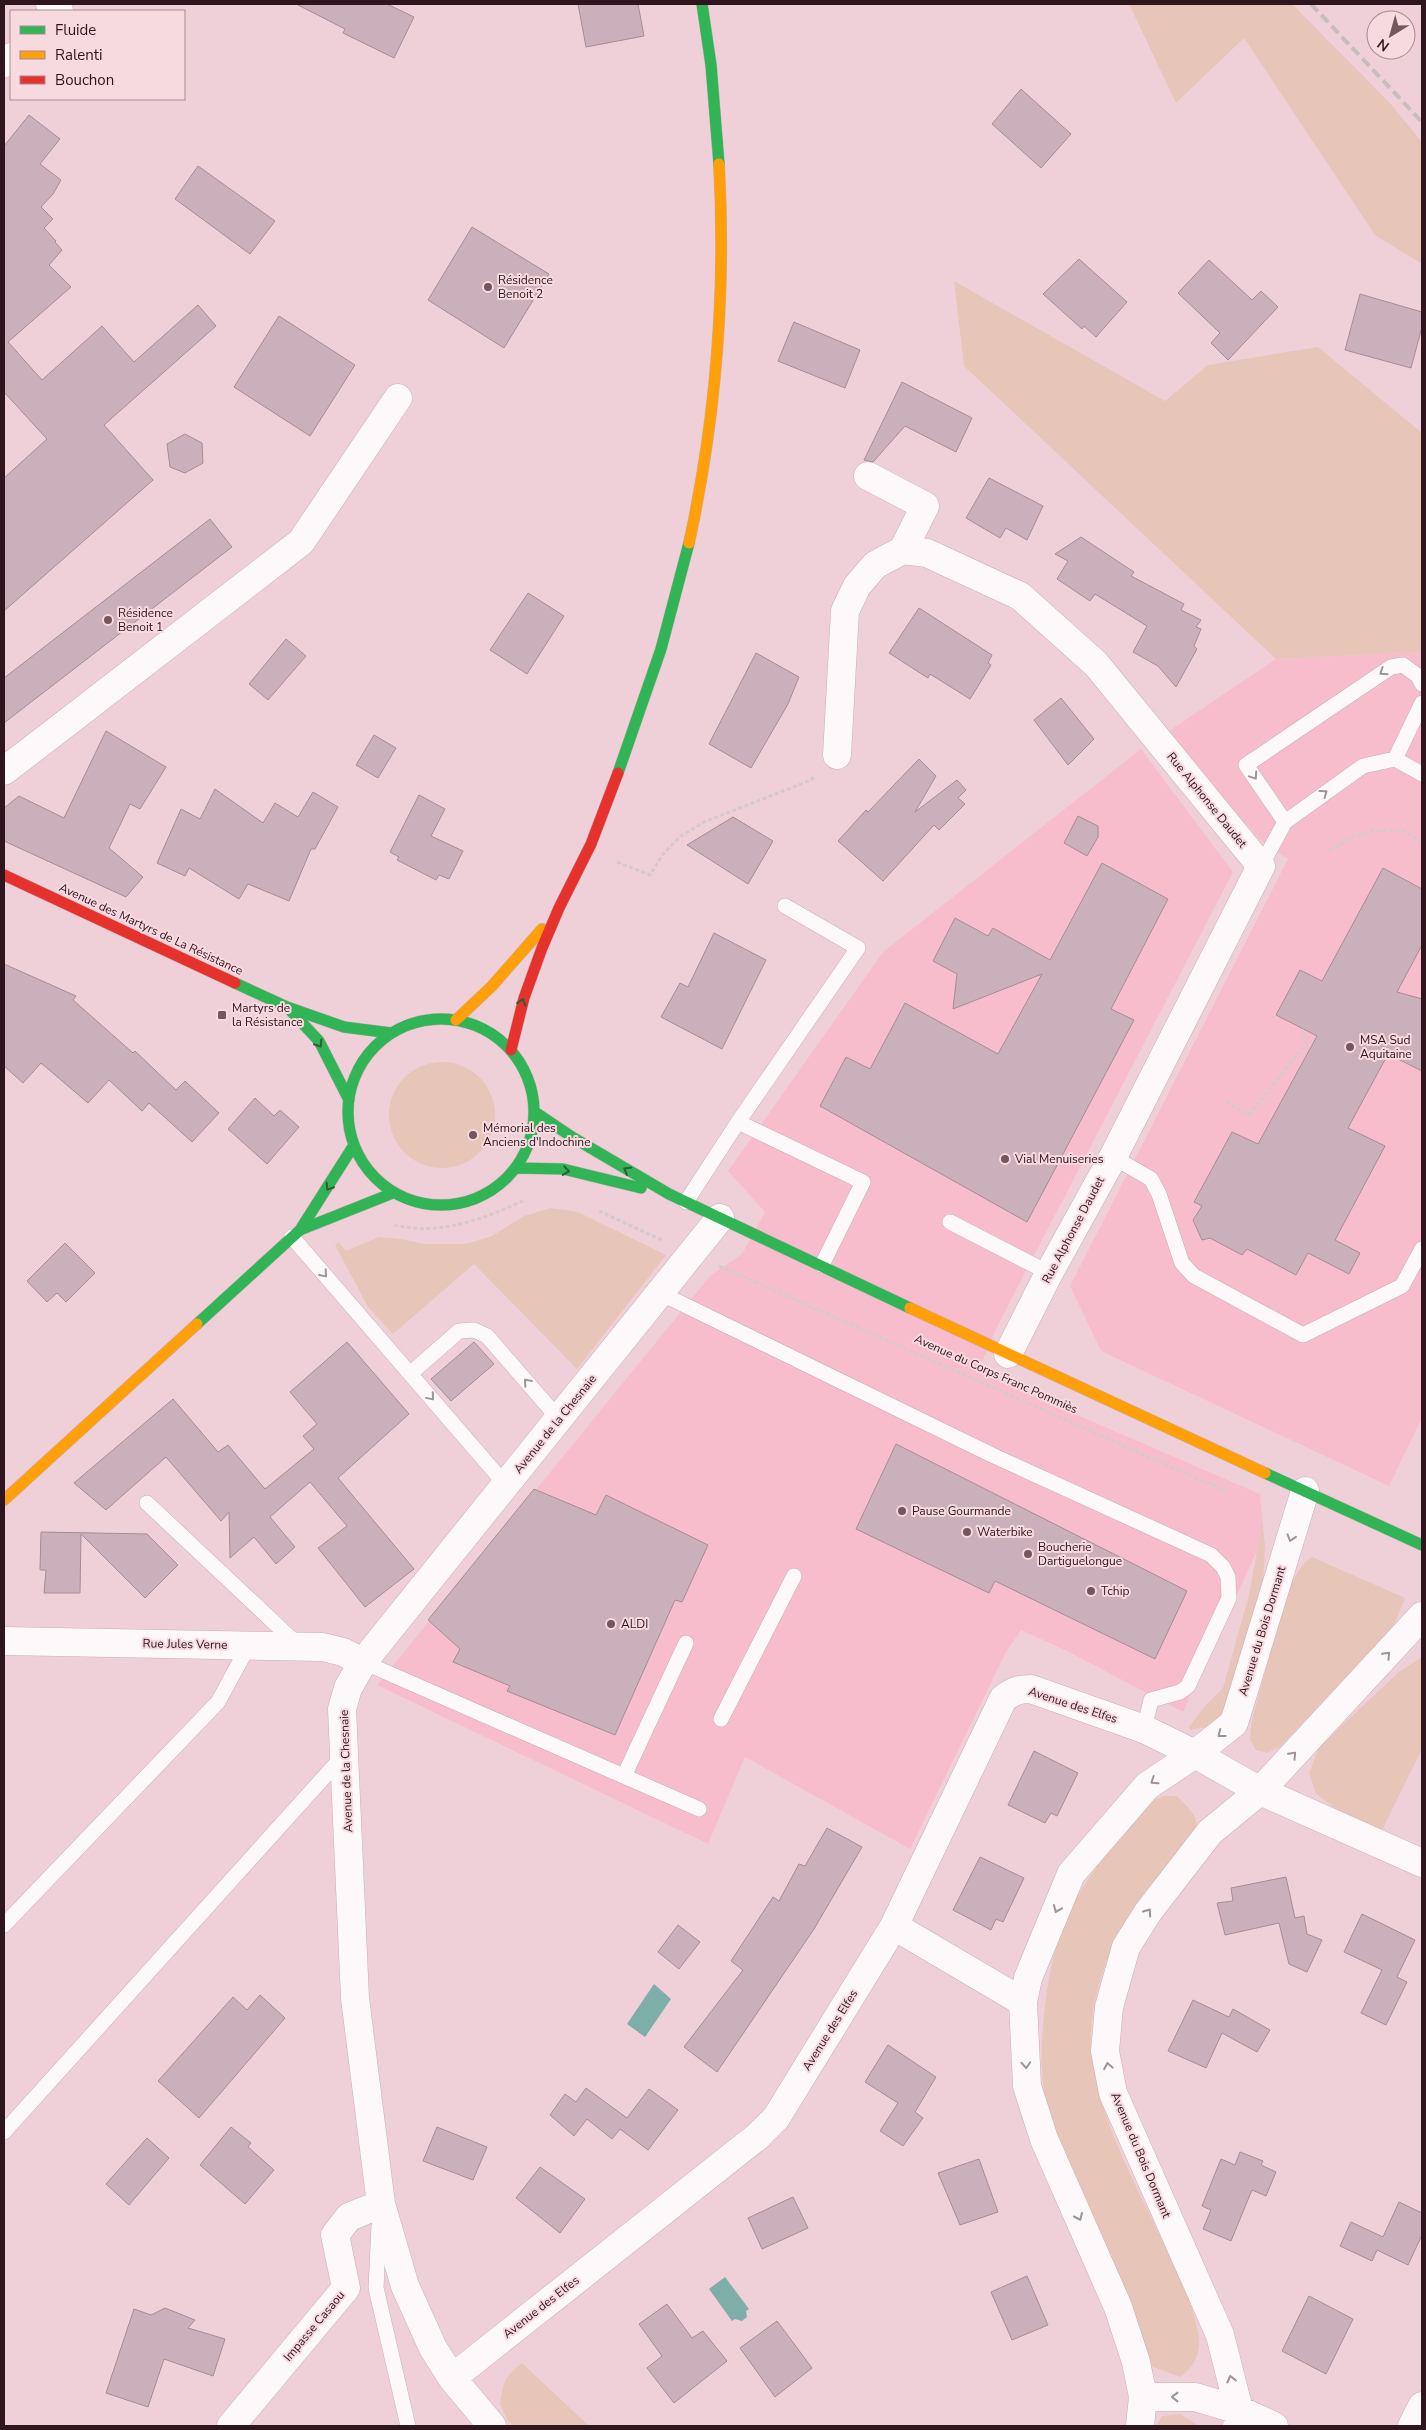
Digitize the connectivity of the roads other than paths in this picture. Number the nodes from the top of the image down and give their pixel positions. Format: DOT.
graph roads {
  1 [pos="702,4"];
  2 [pos="398,398"];
  3 [pos="868,476"];
  4 [pos="903,550"];
  5 [pos="1422,684"];
  6 [pos="1422,703"];
  7 [pos="837,755"];
  8 [pos="1395,759"];
  9 [pos="4,771"];
  10 [pos="1422,774"];
  11 [pos="1285,822"];
  12 [pos="1261,866"];
  13 [pos="4,875"];
  14 [pos="785,906"];
  15 [pos="556,912"];
  16 [pos="287,1007"];
  17 [pos="456,1020"];
  18 [pos="391,1033"];
  19 [pos="511,1050"];
  20 [pos="349,1100"];
  21 [pos="535,1112"];
  22 [pos="738,1122"];
  23 [pos="354,1145"];
  24 [pos="1113,1156"];
  25 [pos="517,1168"];
  26 [pos="393,1193"];
  27 [pos="669,1194"];
  28 [pos="686,1202"];
  29 [pos="720,1218"];
  30 [pos="950,1222"];
  31 [pos="296,1233"];
  32 [pos="1422,1249"];
  33 [pos="822,1265"];
  34 [pos="1049,1273"];
  35 [pos="660,1293"];
  36 [pos="1008,1354"];
  37 [pos="411,1373"];
  38 [pos="560,1419"];
  39 [pos="506,1485"];
  40 [pos="1305,1491"];
  41 [pos="4,1500"];
  42 [pos="147,1503"];
  43 [pos="1422,1545"];
  44 [pos="794,1576"];
  45 [pos="1422,1616"];
  46 [pos="4,1641"];
  47 [pos="686,1643"];
  48 [pos="249,1645"];
  49 [pos="300,1647"];
  50 [pos="363,1662"];
  51 [pos="721,1719"];
  52 [pos="1144,1729"];
  53 [pos="1195,1754"];
  54 [pos="344,1755"];
  55 [pos="624,1776"];
  56 [pos="1260,1791"];
  57 [pos="699,1809"];
  58 [pos="1422,1864"];
  59 [pos="4,1925"];
  60 [pos="894,1926"];
  61 [pos="1023,2002"];
  62 [pos="4,2132"];
  63 [pos="381,2204"];
  64 [pos="452,2378"];
  65 [pos="1143,2397"];
  66 [pos="1422,2406"];
  67 [pos="1238,2418"];
  68 [pos="230,2426"];
  69 [pos="408,2426"];
  70 [pos="492,2426"];
  71 [pos="1140,2426"];
  72 [pos="1274,2426"];
  73 [pos="1412,2426"];
  1 -- 15 [label="main road"];
  2 -- 9 [label="street"];
  3 -- 4 [label="street"];
  4 -- 7 [label="street"];
  4 -- 12 [label="street, Rue Alphonse Daudet"];
  5 -- 11 [label="lane, one-way"];
  6 -- 8 [label="lane"];
  8 -- 10 [label="lane"];
  11 -- 8 [label="lane, one-way"];
  11 -- 12 [label="lane"];
  12 -- 24 [label="street, Rue Alphonse Daudet"];
  13 -- 16 [label="main road, Avenue des Martyrs de La Résistance"];
  14 -- 22 [label="lane"];
  15 -- 17 [label="main road"];
  19 -- 15 [label="main road, one-way"];
  16 -- 18 [label="main road, Avenue des Martyrs de La Résistance"];
  16 -- 20 [label="main road, Avenue des Martyrs de La Résistance, one-way"];
  17 -- 18 [label="main road"];
  17 -- 19 [label="main road"];
  18 -- 20 [label="main road"];
  19 -- 21 [label="main road"];
  20 -- 23 [label="main road"];
  21 -- 25 [label="main road"];
  27 -- 21 [label="main road, Avenue du Corps Franc Pommiès, one-way"];
  22 -- 28 [label="lane"];
  22 -- 33 [label="lane"];
  23 -- 26 [label="main road"];
  23 -- 31 [label="main road, one-way"];
  24 -- 32 [label="lane"];
  24 -- 34 [label="street, Rue Alphonse Daudet"];
  25 -- 26 [label="main road"];
  25 -- 27 [label="main road, Avenue du Corps Franc Pommiès, one-way"];
  26 -- 31 [label="main road"];
  27 -- 28 [label="main road, Avenue du Corps Franc Pommiès"];
  28 -- 29 [label="main road, Avenue du Corps Franc Pommiès"];
  29 -- 33 [label="main road, Avenue du Corps Franc Pommiès"];
  29 -- 35 [label="street, Avenue de la Chesnaie"];
  30 -- 34 [label="lane"];
  31 -- 37 [label="lane, one-way"];
  31 -- 41 [label="main road"];
  33 -- 36 [label="main road, Avenue du Corps Franc Pommiès"];
  34 -- 36 [label="street, Rue Alphonse Daudet"];
  35 -- 38 [label="street, Avenue de la Chesnaie"];
  35 -- 52 [label="lane"];
  36 -- 40 [label="main road, Avenue du Corps Franc Pommiès"];
  38 -- 37 [label="lane, one-way"];
  37 -- 39 [label="lane, one-way"];
  38 -- 39 [label="street, Avenue de la Chesnaie"];
  39 -- 50 [label="street, Avenue de la Chesnaie"];
  40 -- 43 [label="main road, Avenue du Corps Franc Pommiès"];
  40 -- 53 [label="street, Avenue du Bois Dormant, one-way"];
  42 -- 49 [label="lane"];
  44 -- 51 [label="lane"];
  56 -- 45 [label="street, Avenue du Bois Dormant, one-way"];
  46 -- 48 [label="street, Rue Jules Verne"];
  47 -- 55 [label="lane"];
  48 -- 49 [label="street, Rue Jules Verne"];
  48 -- 59 [label="lane"];
  49 -- 50 [label="street, Rue Jules Verne"];
  50 -- 54 [label="street, Avenue de la Chesnaie"];
  50 -- 55 [label="lane"];
  52 -- 53 [label="street, Avenue des Elfes"];
  52 -- 60 [label="street, Avenue des Elfes"];
  53 -- 56 [label="street"];
  53 -- 61 [label="street, Avenue du Bois Dormant, one-way"];
  54 -- 62 [label="lane"];
  54 -- 63 [label="street, Avenue de la Chesnaie"];
  55 -- 57 [label="lane"];
  56 -- 58 [label="street"];
  67 -- 56 [label="street, Avenue du Bois Dormant, one-way"];
  60 -- 61 [label="street"];
  60 -- 64 [label="street, Avenue des Elfes"];
  61 -- 65 [label="street, Avenue du Bois Dormant, one-way"];
  63 -- 64 [label="street, Avenue de la Chesnaie"];
  63 -- 68 [label="street, Impasse Casaou"];
  63 -- 69 [label="lane"];
  64 -- 70 [label="street"];
  67 -- 65 [label="street, one-way"];
  65 -- 71 [label="street, Avenue du Bois Dormant"];
  66 -- 73 [label="street"];
  67 -- 72 [label="street"];
}
